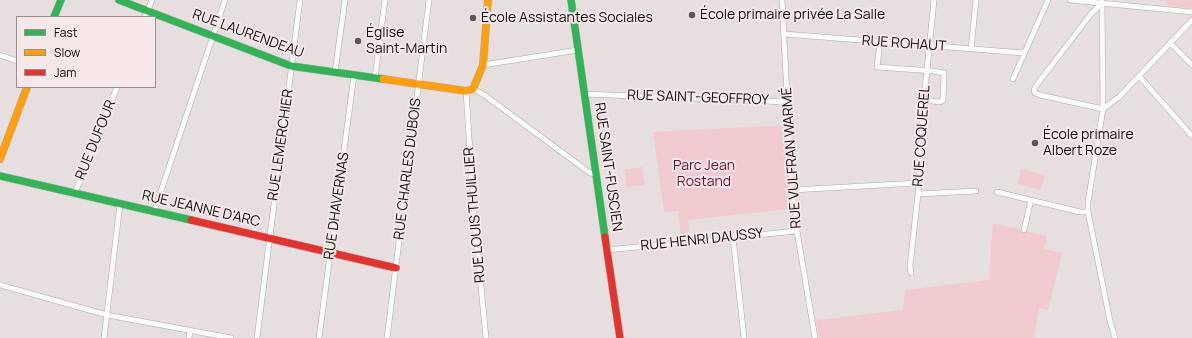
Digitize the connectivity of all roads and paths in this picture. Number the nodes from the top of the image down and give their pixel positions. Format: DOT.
graph roads {
  1 [pos="61,0"];
  2 [pos="119,0"];
  3 [pos="152,0"];
  4 [pos="225,0"];
  5 [pos="300,0"];
  6 [pos="345,0"];
  7 [pos="385,0"];
  8 [pos="429,0"];
  9 [pos="488,0"];
  10 [pos="571,0"];
  11 [pos="782,0"];
  12 [pos="934,0"];
  13 [pos="976,0"];
  14 [pos="1048,0"];
  15 [pos="1070,0"];
  16 [pos="1102,2"];
  17 [pos="1192,12"];
  18 [pos="146,14"];
  19 [pos="54,16"];
  20 [pos="156,17"];
  21 [pos="1192,20"];
  22 [pos="784,34"];
  23 [pos="214,36"];
  24 [pos="880,42"];
  25 [pos="1170,43"];
  26 [pos="929,46"];
  27 [pos="971,49"];
  28 [pos="578,50"];
  29 [pos="1024,53"];
  30 [pos="0,55"];
  31 [pos="16,61"];
  32 [pos="483,64"];
  33 [pos="1192,65"];
  34 [pos="291,66"];
  35 [pos="928,71"];
  36 [pos="335,72"];
  37 [pos="354,75"];
  38 [pos="1139,76"];
  39 [pos="374,78"];
  40 [pos="1013,79"];
  41 [pos="419,84"];
  42 [pos="27,88"];
  43 [pos="117,88"];
  44 [pos="470,90"];
  45 [pos="585,94"];
  46 [pos="924,100"];
  47 [pos="788,102"];
  48 [pos="1103,109"];
  49 [pos="1192,136"];
  50 [pos="0,159"];
  51 [pos="596,174"];
  52 [pos="0,176"];
  53 [pos="918,184"];
  54 [pos="792,190"];
  55 [pos="976,191"];
  56 [pos="997,192"];
  57 [pos="74,193"];
  58 [pos="918,194"];
  59 [pos="1031,200"];
  60 [pos="120,204"];
  61 [pos="154,212"];
  62 [pos="1088,212"];
  63 [pos="1024,230"];
  64 [pos="797,231"];
  65 [pos="733,237"];
  66 [pos="268,239"];
  67 [pos="607,250"];
  68 [pos="330,253"];
  69 [pos="396,268"];
  70 [pos="911,273"];
  71 [pos="0,285"];
  72 [pos="107,315"];
  73 [pos="190,330"];
  74 [pos="104,338"];
  75 [pos="189,338"];
  76 [pos="231,338"];
  77 [pos="257,338"];
  78 [pos="319,338"];
  79 [pos="387,338"];
  80 [pos="486,338"];
  81 [pos="620,338"];
  82 [pos="744,338"];
  83 [pos="815,338"];
  84 [pos="1115,338"];
  1 -- 19 [label="street"];
  2 -- 18 [label="street, RUE LAURENDEAU"];
  3 -- 18 [label="street"];
  4 -- 23 [label="street"];
  5 -- 34 [label="street, RUE LEMERCHIER"];
  6 -- 36 [label="street"];
  7 -- 39 [label="street"];
  8 -- 41 [label="street, RUE CHARLES DUBOIS"];
  9 -- 32 [label="street"];
  10 -- 28 [label="street, RUE SAINT-FUSCIEN"];
  11 -- 22 [label="street, RUE VULFRAN WARMÉ"];
  12 -- 26 [label="street, RUE COQUEREL"];
  13 -- 27 [label="street"];
  14 -- 29 [label="street"];
  15 -- 16 [label="street"];
  16 -- 17 [label="street"];
  16 -- 48 [label="street"];
  16 -- 48 [label="street"];
  20 -- 23 [label="street, RUE LAURENDEAU"];
  21 -- 25 [label="street"];
  22 -- 24 [label="street, RUE ROHAUT"];
  22 -- 47 [label="street, RUE VULFRAN WARMÉ"];
  23 -- 34 [label="street, RUE LAURENDEAU"];
  23 -- 61 [label="street"];
  24 -- 26 [label="street, RUE ROHAUT"];
  24 -- 35 [label="street"];
  25 -- 33 [label="street"];
  25 -- 38 [label="street"];
  26 -- 27 [label="street, RUE ROHAUT"];
  26 -- 35 [label="street, RUE COQUEREL"];
  27 -- 29 [label="street, RUE ROHAUT"];
  28 -- 32 [label="street"];
  28 -- 45 [label="street, RUE SAINT-FUSCIEN"];
  29 -- 40 [label="street"];
  30 -- 31 [label="street"];
  32 -- 44 [label="street"];
  34 -- 36 [label="street, RUE LAURENDEAU"];
  34 -- 66 [label="street, RUE LEMERCHIER"];
  35 -- 46 [label="street, RUE COQUEREL"];
  35 -- 46 [label="street"];
  36 -- 37 [label="street, RUE LAURENDEAU"];
  37 -- 39 [label="street, RUE LAURENDEAU"];
  37 -- 68 [label="street, RUE DHAVERNAS"];
  38 -- 48 [label="street"];
  38 -- 49 [label="street"];
  39 -- 41 [label="street, RUE LAURENDEAU"];
  41 -- 44 [label="street, RUE LAURENDEAU"];
  41 -- 69 [label="street, RUE CHARLES DUBOIS"];
  42 -- 50 [label="street"];
  43 -- 57 [label="street, RUE DUFOUR"];
  44 -- 51 [label="street"];
  44 -- 80 [label="street, RUE LOUIS THUILLIER"];
  45 -- 47 [label="street, RUE SAINT-GEOFFROY"];
  45 -- 51 [label="street, RUE SAINT-FUSCIEN"];
  46 -- 53 [label="street, RUE COQUEREL"];
  47 -- 54 [label="street, RUE VULFRAN WARMÉ"];
  48 -- 62 [label="street"];
  51 -- 67 [label="street, RUE SAINT-FUSCIEN"];
  52 -- 57 [label="street, RUE JEANNE D'ARC"];
  53 -- 54 [label="street"];
  53 -- 58 [label="street, RUE COQUEREL"];
  54 -- 64 [label="street, RUE VULFRAN WARMÉ"];
  55 -- 58 [label="street"];
  56 -- 59 [label="street"];
  57 -- 60 [label="street, RUE JEANNE D'ARC"];
  58 -- 70 [label="street, RUE COQUEREL"];
  59 -- 62 [label="street"];
  59 -- 63 [label="street"];
  60 -- 61 [label="street, RUE JEANNE D'ARC"];
  60 -- 72 [label="street"];
  61 -- 66 [label="street, RUE JEANNE D'ARC"];
  62 -- 84 [label="street"];
  64 -- 65 [label="street, RUE HENRI DAUSSY"];
  64 -- 83 [label="street, RUE VULFRAN WARMÉ"];
  65 -- 67 [label="street, RUE HENRI DAUSSY"];
  65 -- 82 [label="street"];
  66 -- 68 [label="street, RUE JEANNE D'ARC"];
  66 -- 77 [label="street, RUE LEMERCHIER"];
  67 -- 81 [label="street, RUE SAINT-FUSCIEN"];
  68 -- 69 [label="street, RUE JEANNE D'ARC"];
  68 -- 78 [label="street, RUE DHAVERNAS"];
  69 -- 79 [label="street, RUE CHARLES DUBOIS"];
  71 -- 72 [label="street"];
  72 -- 73 [label="street"];
  72 -- 74 [label="street"];
  73 -- 75 [label="street"];
  73 -- 76 [label="street"];
}
